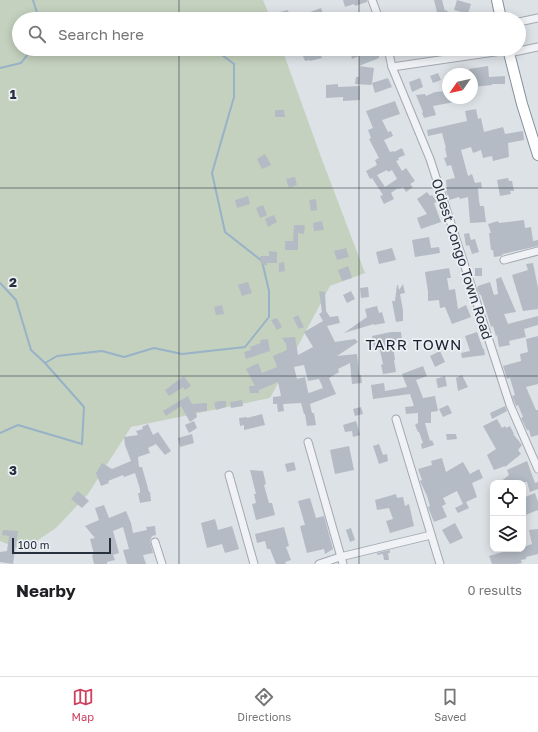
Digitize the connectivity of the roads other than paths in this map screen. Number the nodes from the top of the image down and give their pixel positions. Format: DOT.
graph roads {
  1 [pos="372,0"];
  2 [pos="496,0"];
  3 [pos="377,12"];
  4 [pos="499,12"];
  5 [pos="538,18"];
  6 [pos="526,21"];
  7 [pos="538,47"];
  8 [pos="526,49"];
  9 [pos="390,56"];
  10 [pos="472,56"];
  11 [pos="509,56"];
  12 [pos="392,67"];
  13 [pos="538,155"];
  14 [pos="538,251"];
  15 [pos="504,260"];
  16 [pos="396,419"];
  17 [pos="308,442"];
  18 [pos="538,469"];
  19 [pos="229,475"];
  20 [pos="431,535"];
  21 [pos="155,542"];
  22 [pos="342,560"];
  23 [pos="162,564"];
  24 [pos="254,564"];
  25 [pos="319,564"];
  26 [pos="440,564"];
  1 -- 3 [label="street"];
  2 -- 4 [label="highway"];
  5 -- 6 [label="street"];
  7 -- 8 [label="street"];
  9 -- 12 [label="street, Oldest Congo Town Road"];
  10 -- 12 [label="street"];
  11 -- 13 [label="highway"];
  12 -- 18 [label="street, Oldest Congo Town Road"];
  14 -- 15 [label="street"];
  16 -- 20 [label="street"];
  17 -- 22 [label="street"];
  19 -- 24 [label="street"];
  20 -- 22 [label="street"];
  20 -- 26 [label="street"];
  21 -- 23 [label="street"];
  22 -- 25 [label="street"];
}
